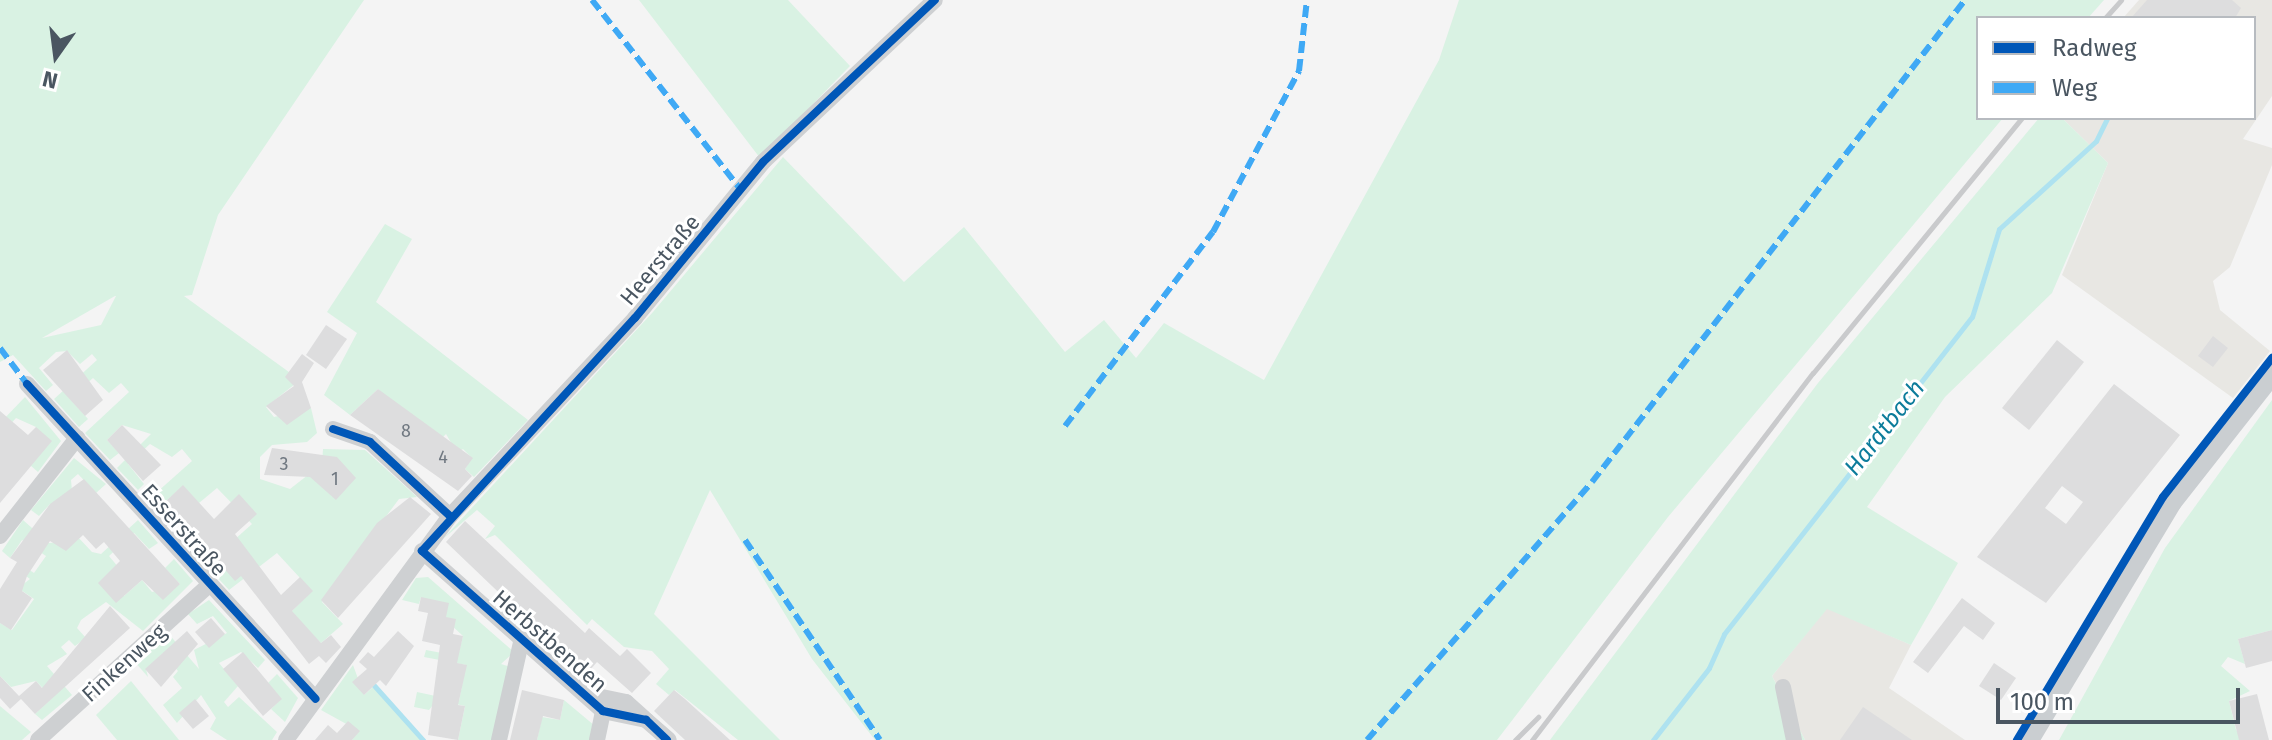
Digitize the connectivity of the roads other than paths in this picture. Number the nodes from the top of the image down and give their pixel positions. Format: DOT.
graph roads {
  1 [pos="935,0"];
  2 [pos="2272,375"];
  3 [pos="27,384"];
  4 [pos="333,429"];
  5 [pos="77,438"];
  6 [pos="450,516"];
  7 [pos="0,536"];
  8 [pos="422,551"];
  9 [pos="209,585"];
  10 [pos="521,642"];
  11 [pos="1783,687"];
  12 [pos="581,693"];
  13 [pos="316,699"];
  14 [pos="603,711"];
  15 [pos="646,720"];
  16 [pos="667,739"];
  17 [pos="38,740"];
  18 [pos="286,740"];
  19 [pos="499,740"];
  20 [pos="597,740"];
  21 [pos="1794,740"];
  22 [pos="2029,740"];
  1 -- 6 [label="street, Heerstraße"];
  2 -- 22 [label="main road"];
  3 -- 5 [label="street, Esserstraße"];
  4 -- 6 [label="street"];
  5 -- 7 [label="street"];
  5 -- 9 [label="street, Esserstraße"];
  6 -- 8 [label="street, Heerstraße"];
  8 -- 10 [label="street, Herbstbenden"];
  8 -- 13 [label="street, Heerstraße"];
  9 -- 13 [label="street, Esserstraße"];
  9 -- 17 [label="street, Finkenweg"];
  10 -- 12 [label="street, Herbstbenden"];
  10 -- 19 [label="street"];
  11 -- 21 [label="street"];
  12 -- 14 [label="street, Herbstbenden"];
  12 -- 15 [label="street, Herbstbenden"];
  13 -- 18 [label="street, Heerstraße"];
  14 -- 15 [label="street, Herbstbenden"];
  14 -- 20 [label="street"];
  15 -- 16 [label="street, Herbstbenden"];
}
